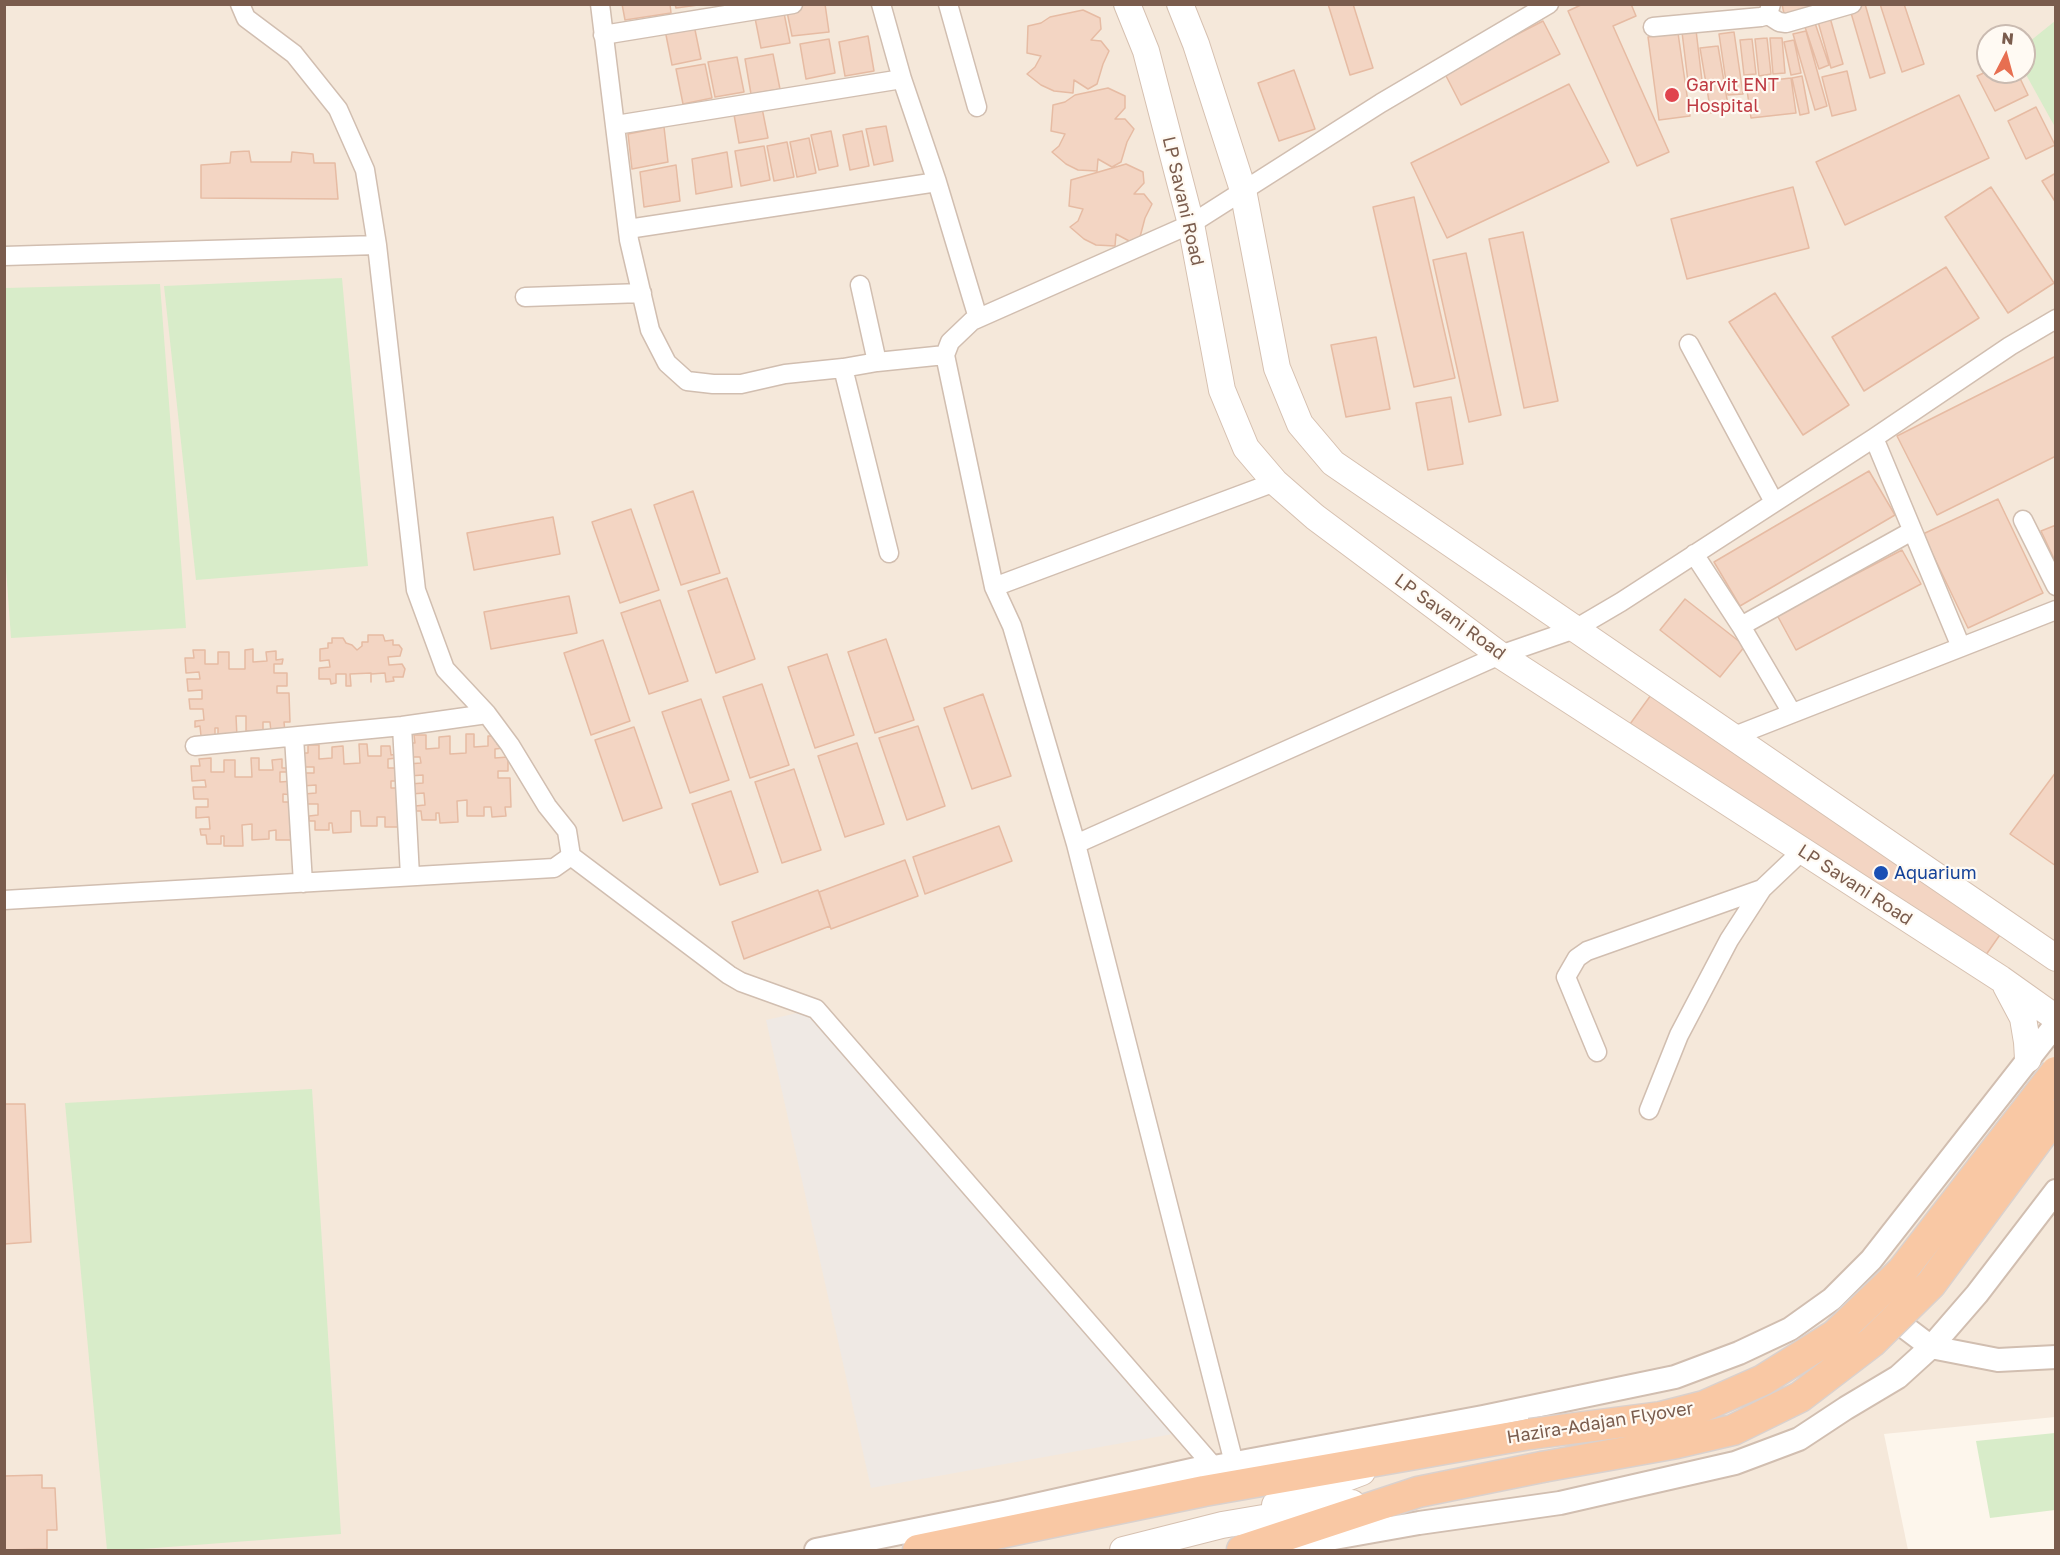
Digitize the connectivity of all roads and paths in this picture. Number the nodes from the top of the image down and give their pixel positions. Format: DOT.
graph roads {
  1 [pos="240,4"];
  2 [pos="600,4"];
  3 [pos="792,4"];
  4 [pos="881,4"];
  5 [pos="948,4"];
  6 [pos="1127,4"];
  7 [pos="1180,4"];
  8 [pos="1852,4"];
  9 [pos="1543,6"];
  10 [pos="1770,10"];
  11 [pos="1653,27"];
  12 [pos="603,35"];
  13 [pos="902,79"];
  14 [pos="976,107"];
  15 [pos="616,125"];
  16 [pos="937,182"];
  17 [pos="1243,190"];
  18 [pos="1191,224"];
  19 [pos="628,229"];
  20 [pos="377,245"];
  21 [pos="4,256"];
  22 [pos="860,285"];
  23 [pos="642,293"];
  24 [pos="525,297"];
  25 [pos="978,318"];
  26 [pos="2055,319"];
  27 [pos="1689,344"];
  28 [pos="945,356"];
  29 [pos="877,362"];
  30 [pos="843,368"];
  31 [pos="1874,438"];
  32 [pos="1275,482"];
  33 [pos="1774,502"];
  34 [pos="2024,520"];
  35 [pos="1912,531"];
  36 [pos="889,553"];
  37 [pos="1694,554"];
  38 [pos="2055,586"];
  39 [pos="994,587"];
  40 [pos="2055,610"];
  41 [pos="1742,626"];
  42 [pos="1575,629"];
  43 [pos="1961,647"];
  44 [pos="1500,655"];
  45 [pos="1792,713"];
  46 [pos="487,714"];
  47 [pos="402,726"];
  48 [pos="294,737"];
  49 [pos="1732,737"];
  50 [pos="195,746"];
  51 [pos="1076,844"];
  52 [pos="1802,850"];
  53 [pos="571,856"];
  54 [pos="410,876"];
  55 [pos="303,883"];
  56 [pos="1762,889"];
  57 [pos="4,900"];
  58 [pos="2016,932"];
  59 [pos="2055,940"];
  60 [pos="2055,958"];
  61 [pos="2001,979"];
  62 [pos="2055,1018"];
  63 [pos="2055,1024"];
  64 [pos="1598,1052"];
  65 [pos="2028,1059"];
  66 [pos="2055,1072"];
  67 [pos="1649,1110"];
  68 [pos="2055,1115"];
  69 [pos="2055,1191"];
  70 [pos="1847,1284"];
  71 [pos="1931,1347"];
  72 [pos="2055,1357"];
  73 [pos="1400,1458"];
  74 [pos="1224,1465"];
  75 [pos="1418,1492"];
  76 [pos="1222,1525"];
  77 [pos="1292,1548"];
  78 [pos="816,1551"];
  79 [pos="918,1551"];
  80 [pos="1123,1551"];
  81 [pos="1242,1551"];
  82 [pos="1256,1551"];
  1 -- 20 [label="street"];
  2 -- 12 [label="street"];
  3 -- 12 [label="street"];
  4 -- 13 [label="street"];
  5 -- 14 [label="street"];
  6 -- 18 [label="main road, LP Savani Road"];
  7 -- 17 [label="main road"];
  8 -- 10 [label="street"];
  9 -- 17 [label="street"];
  10 -- 11 [label="street"];
  12 -- 15 [label="street"];
  13 -- 15 [label="street"];
  13 -- 16 [label="street"];
  15 -- 19 [label="street"];
  16 -- 19 [label="street"];
  16 -- 25 [label="street"];
  17 -- 18 [label="street"];
  17 -- 42 [label="main road"];
  18 -- 25 [label="street"];
  18 -- 32 [label="main road, LP Savani Road"];
  19 -- 23 [label="street"];
  20 -- 21 [label="street"];
  20 -- 46 [label="street"];
  22 -- 29 [label="street"];
  23 -- 24 [label="street"];
  23 -- 30 [label="street"];
  25 -- 28 [label="street"];
  26 -- 31 [label="street"];
  27 -- 33 [label="street"];
  28 -- 29 [label="street"];
  28 -- 39 [label="street"];
  29 -- 30 [label="street"];
  30 -- 36 [label="street"];
  31 -- 33 [label="street"];
  31 -- 35 [label="street"];
  32 -- 39 [label="street"];
  32 -- 44 [label="main road, LP Savani Road"];
  33 -- 37 [label="street"];
  34 -- 38 [label="street"];
  35 -- 41 [label="street"];
  35 -- 43 [label="street"];
  37 -- 41 [label="street"];
  37 -- 42 [label="street"];
  39 -- 51 [label="street"];
  40 -- 43 [label="street"];
  41 -- 45 [label="street"];
  42 -- 44 [label="street"];
  42 -- 49 [label="main road"];
  43 -- 45 [label="street"];
  44 -- 51 [label="street"];
  44 -- 52 [label="main road, LP Savani Road"];
  45 -- 49 [label="street"];
  46 -- 47 [label="street"];
  46 -- 53 [label="street"];
  47 -- 48 [label="street"];
  47 -- 54 [label="street"];
  48 -- 50 [label="street"];
  48 -- 55 [label="street"];
  49 -- 58 [label="main road"];
  51 -- 74 [label="street"];
  52 -- 56 [label="street"];
  52 -- 61 [label="main road, LP Savani Road"];
  53 -- 54 [label="street"];
  53 -- 74 [label="street"];
  54 -- 55 [label="street"];
  55 -- 57 [label="street"];
  56 -- 64 [label="street"];
  56 -- 67 [label="street"];
  58 -- 59 [label="main road"];
  58 -- 60 [label="main road"];
  61 -- 62 [label="main road, LP Savani Road"];
  61 -- 65 [label="main road"];
  63 -- 65 [label="street"];
  65 -- 70 [label="street"];
  66 -- 73 [label="highway, Hazira-Adajan Flyover, bridge"];
  68 -- 75 [label="highway, Hazira-Adajan Flyover, bridge"];
  69 -- 71 [label="street"];
  70 -- 71 [label="street"];
  70 -- 74 [label="street"];
  71 -- 72 [label="street"];
  71 -- 77 [label="street"];
  73 -- 76 [label="main road"];
  73 -- 79 [label="highway, Hazira-Adajan Flyover"];
  74 -- 78 [label="street"];
  75 -- 76 [label="main road"];
  75 -- 81 [label="highway, Hazira-Adajan Flyover"];
  76 -- 80 [label="main road"];
  77 -- 82 [label="street"];
}
